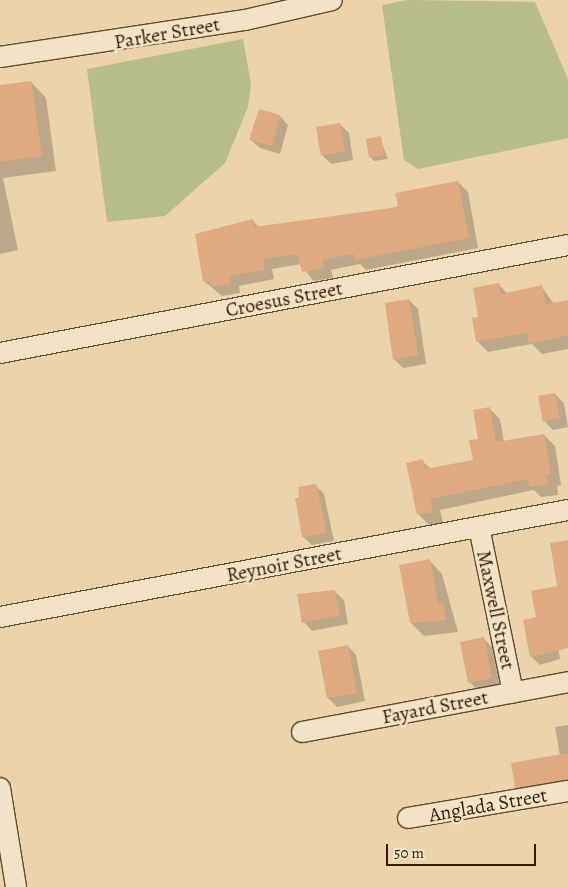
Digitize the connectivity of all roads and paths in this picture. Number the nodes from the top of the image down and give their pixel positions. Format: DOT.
graph roads {
  1 [pos="332,0"];
  2 [pos="0,56"];
  3 [pos="568,245"];
  4 [pos="0,353"];
  5 [pos="568,510"];
  6 [pos="479,527"];
  7 [pos="0,617"];
  8 [pos="568,682"];
  9 [pos="513,693"];
  10 [pos="302,732"];
  11 [pos="0,788"];
  12 [pos="568,791"];
  13 [pos="408,818"];
  14 [pos="16,887"];
  1 -- 2 [label="street, Parker Street"];
  3 -- 4 [label="street, Croesus Street"];
  5 -- 6 [label="street, Reynoir Street"];
  6 -- 7 [label="street, Reynoir Street"];
  6 -- 9 [label="street, Maxwell Street"];
  8 -- 9 [label="street, Fayard Street"];
  9 -- 10 [label="street, Fayard Street"];
  11 -- 14 [label="street"];
  12 -- 13 [label="street, Anglada Street"];
}
